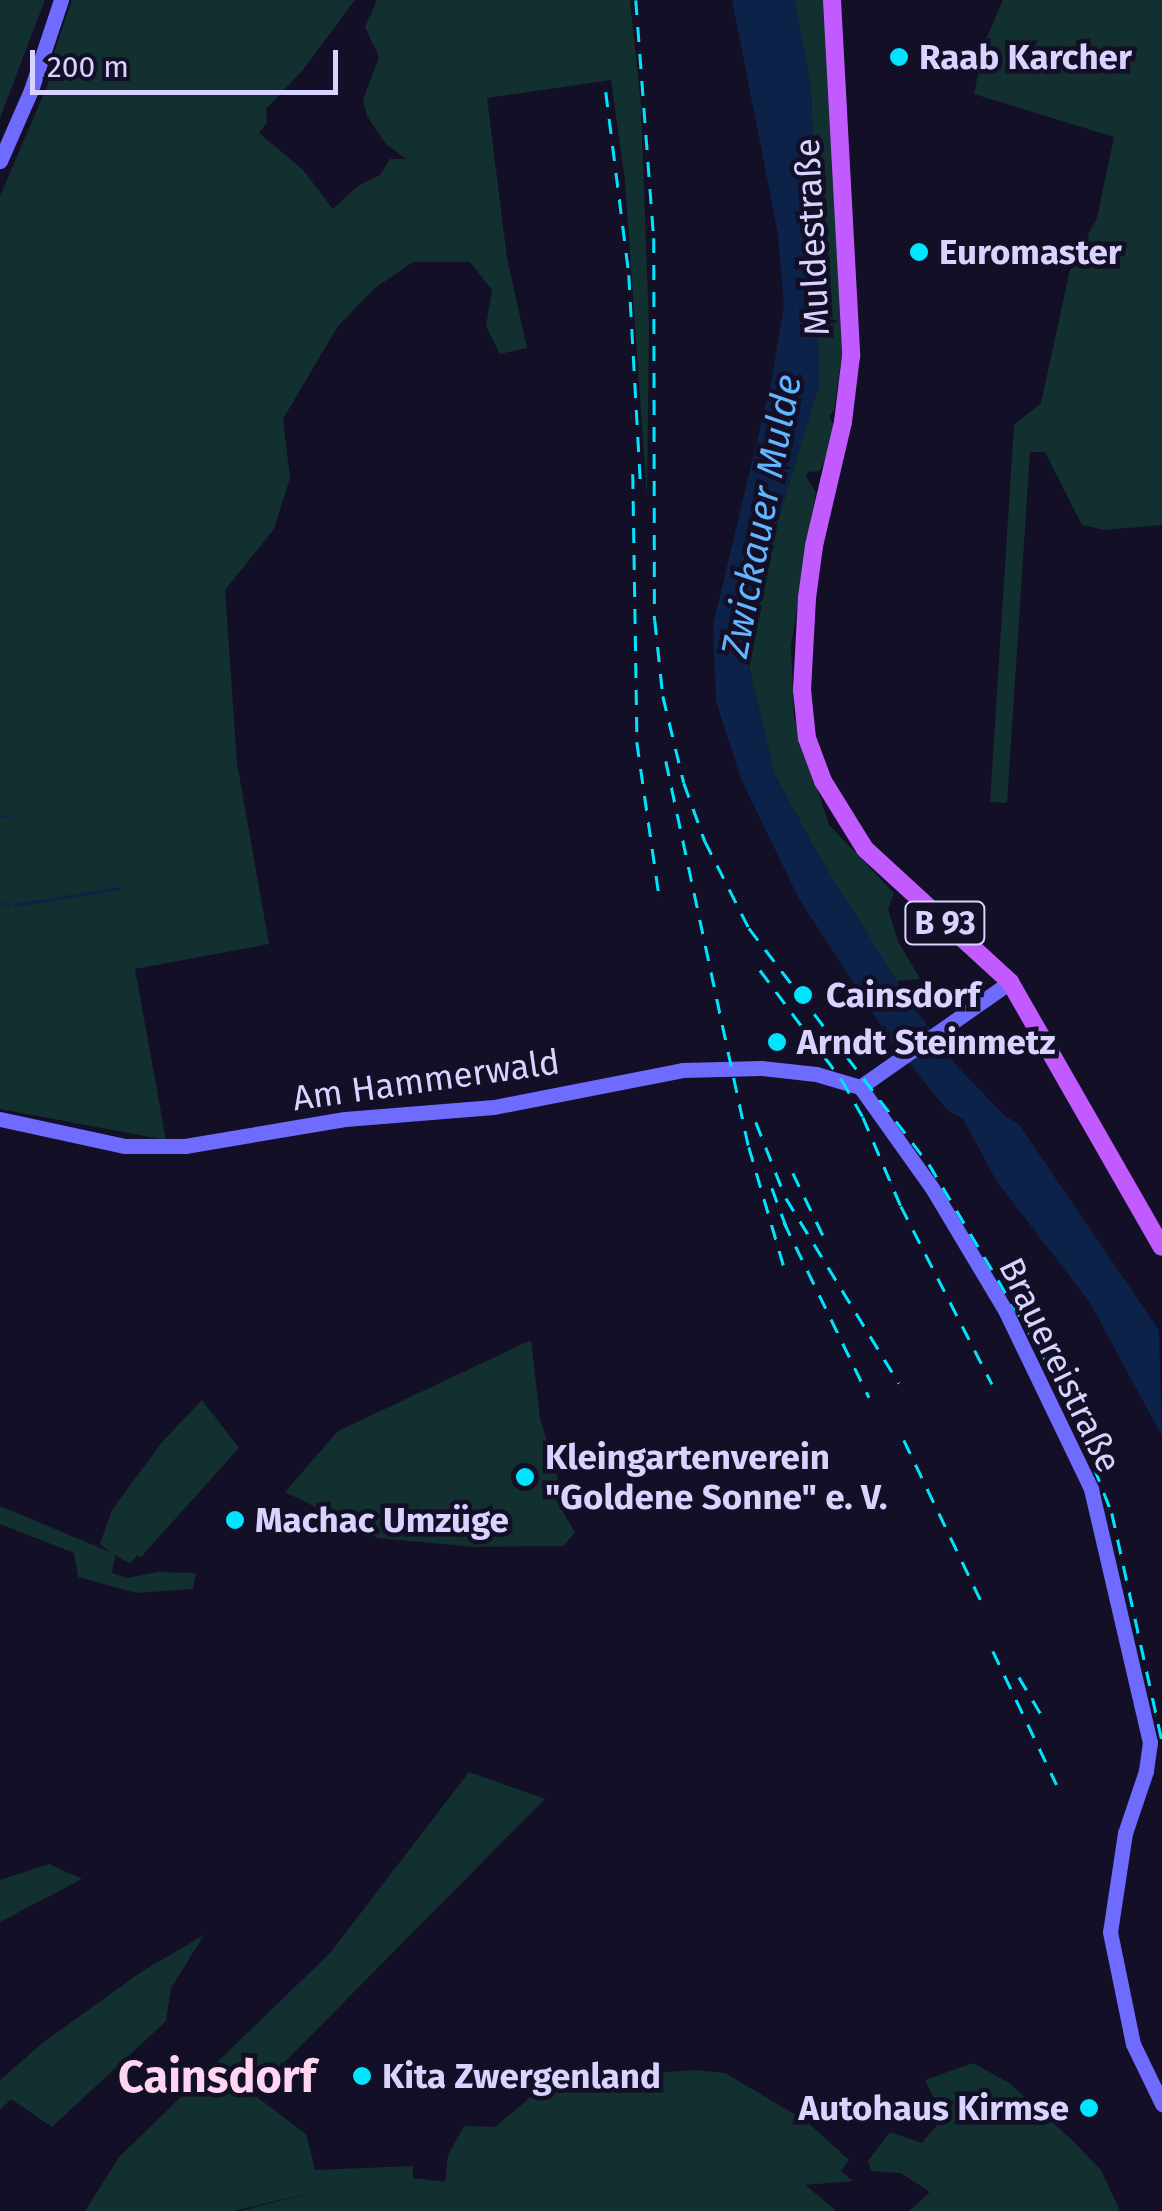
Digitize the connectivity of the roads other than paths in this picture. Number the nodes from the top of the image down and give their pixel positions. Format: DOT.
graph roads {
  1 [pos="61,0"];
  2 [pos="832,0"];
  3 [pos="0,161"];
  4 [pos="1010,982"];
  5 [pos="860,1088"];
  6 [pos="0,1119"];
  7 [pos="1162,1247"];
  8 [pos="1162,2104"];
  1 -- 3 [label="main road"];
  2 -- 4 [label="main road, Muldestraße / B 93"];
  4 -- 5 [label="main road"];
  4 -- 7 [label="main road, Muldestraße / B 93"];
  5 -- 6 [label="main road, Am Hammerwald"];
  5 -- 8 [label="main road, Brauereistraße"];
}
